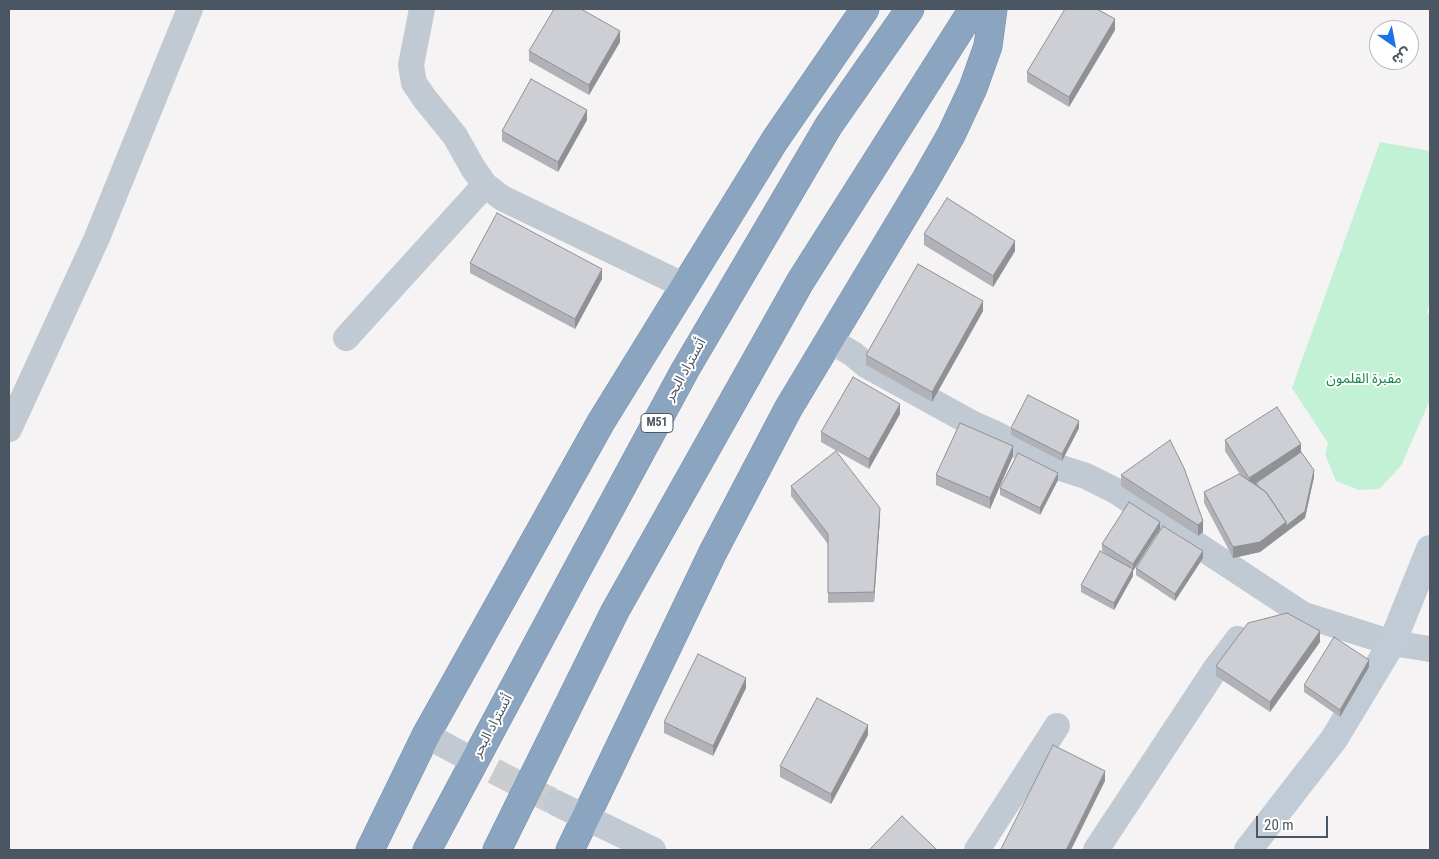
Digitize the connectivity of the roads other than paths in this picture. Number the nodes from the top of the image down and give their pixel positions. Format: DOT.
graph roads {
  1 [pos="190,9"];
  2 [pos="422,9"];
  3 [pos="865,9"];
  4 [pos="910,9"];
  5 [pos="974,9"];
  6 [pos="993,9"];
  7 [pos="485,185"];
  8 [pos="685,286"];
  9 [pos="346,338"];
  10 [pos="829,340"];
  11 [pos="9,429"];
  12 [pos="1430,550"];
  13 [pos="1304,615"];
  14 [pos="1392,643"];
  15 [pos="1430,649"];
  16 [pos="1057,726"];
  17 [pos="426,735"];
  18 [pos="459,753"];
  19 [pos="556,803"];
  20 [pos="586,818"];
  21 [pos="370,850"];
  22 [pos="427,850"];
  23 [pos="497,850"];
  24 [pos="570,850"];
  25 [pos="653,850"];
  26 [pos="977,850"];
  27 [pos="1096,850"];
  28 [pos="1248,850"];
  1 -- 11 [label="street"];
  2 -- 7 [label="street"];
  3 -- 8 [label="highway"];
  4 -- 22 [label="highway, أتستراد البحر / M51"];
  5 -- 23 [label="highway"];
  6 -- 10 [label="highway"];
  7 -- 8 [label="street"];
  7 -- 9 [label="street"];
  8 -- 17 [label="highway"];
  10 -- 13 [label="street"];
  10 -- 20 [label="highway"];
  12 -- 14 [label="street"];
  13 -- 14 [label="street"];
  13 -- 27 [label="street"];
  14 -- 15 [label="street"];
  14 -- 28 [label="street"];
  16 -- 26 [label="street"];
  17 -- 18 [label="street"];
  17 -- 21 [label="highway"];
  19 -- 20 [label="street"];
  20 -- 24 [label="highway"];
  20 -- 25 [label="street"];
}
